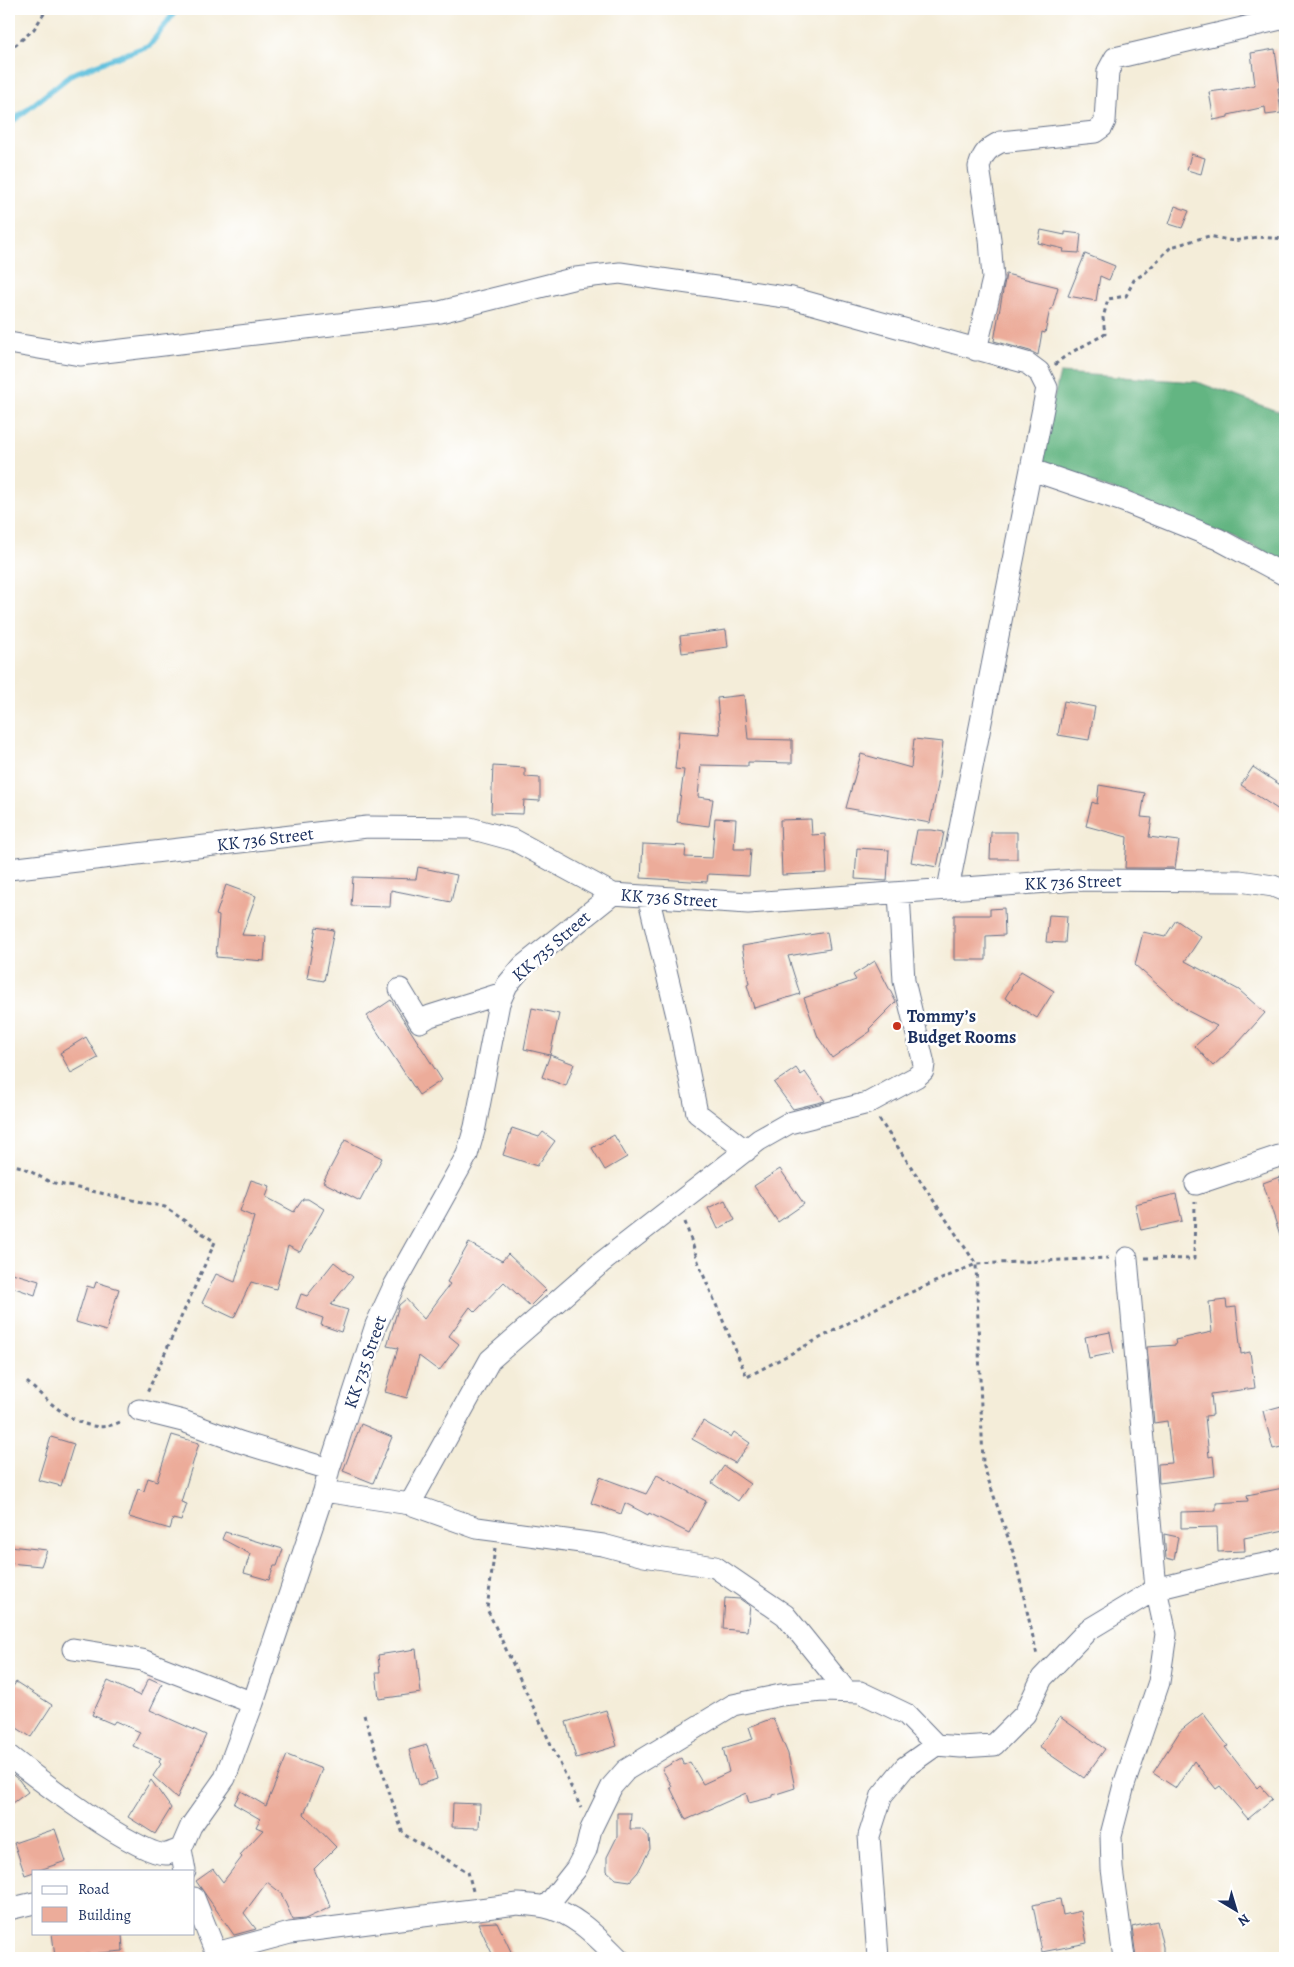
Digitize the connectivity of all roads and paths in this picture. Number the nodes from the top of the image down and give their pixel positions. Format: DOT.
graph roads {
  1 [pos="47,9"];
  2 [pos="1285,18"];
  3 [pos="9,50"];
  4 [pos="1285,239"];
  5 [pos="9,343"];
  6 [pos="976,350"];
  7 [pos="1046,385"];
  8 [pos="1032,470"];
  9 [pos="1285,575"];
  10 [pos="9,869"];
  11 [pos="948,889"];
  12 [pos="1285,891"];
  13 [pos="899,893"];
  14 [pos="613,894"];
  15 [pos="648,896"];
  16 [pos="400,989"];
  17 [pos="503,993"];
  18 [pos="868,1103"];
  19 [pos="746,1151"];
  20 [pos="1285,1154"];
  21 [pos="9,1164"];
  22 [pos="1196,1184"];
  23 [pos="678,1203"];
  24 [pos="1127,1258"];
  25 [pos="976,1264"];
  26 [pos="27,1382"];
  27 [pos="139,1410"];
  28 [pos="329,1469"];
  29 [pos="324,1491"];
  30 [pos="410,1504"];
  31 [pos="497,1530"];
  32 [pos="1285,1558"];
  33 [pos="1156,1589"];
  34 [pos="73,1650"];
  35 [pos="1042,1678"];
  36 [pos="846,1692"];
  37 [pos="253,1703"];
  38 [pos="364,1715"];
  39 [pos="936,1745"];
  40 [pos="9,1756"];
  41 [pos="591,1829"];
  42 [pos="181,1849"];
  43 [pos="185,1870"];
  44 [pos="195,1901"];
  45 [pos="32,1903"];
  46 [pos="546,1907"];
  47 [pos="9,1909"];
  48 [pos="478,1909"];
  49 [pos="216,1956"];
  50 [pos="618,1958"];
  51 [pos="878,1958"];
  52 [pos="1124,1958"];
  1 -- 3 [label="path"];
  2 -- 6 [label="street"];
  4 -- 7 [label="path"];
  5 -- 6 [label="street"];
  6 -- 7 [label="street"];
  7 -- 8 [label="street"];
  8 -- 9 [label="street"];
  8 -- 11 [label="street"];
  10 -- 14 [label="street, KK 736 Street"];
  11 -- 12 [label="street, KK 736 Street"];
  11 -- 13 [label="street, KK 736 Street"];
  13 -- 15 [label="street, KK 736 Street"];
  13 -- 18 [label="street"];
  14 -- 15 [label="street, KK 736 Street"];
  14 -- 17 [label="street, KK 735 Street"];
  15 -- 19 [label="street"];
  16 -- 17 [label="street"];
  17 -- 28 [label="street, KK 735 Street"];
  18 -- 19 [label="street"];
  18 -- 25 [label="path"];
  19 -- 23 [label="street"];
  20 -- 22 [label="street"];
  21 -- 27 [label="path"];
  22 -- 24 [label="path"];
  23 -- 25 [label="path"];
  23 -- 30 [label="street"];
  24 -- 25 [label="path"];
  24 -- 33 [label="street"];
  25 -- 35 [label="path"];
  26 -- 27 [label="path"];
  27 -- 28 [label="street"];
  28 -- 29 [label="street, KK 735 Street"];
  29 -- 30 [label="street"];
  29 -- 37 [label="street, KK 735 Street"];
  30 -- 31 [label="street"];
  31 -- 36 [label="street"];
  31 -- 41 [label="path"];
  32 -- 33 [label="street"];
  33 -- 35 [label="street"];
  33 -- 52 [label="street"];
  34 -- 37 [label="street"];
  35 -- 39 [label="street"];
  36 -- 39 [label="street"];
  36 -- 41 [label="street"];
  37 -- 42 [label="street, KK 735 Street"];
  38 -- 48 [label="path"];
  39 -- 51 [label="street"];
  40 -- 42 [label="street"];
  41 -- 46 [label="street"];
  42 -- 43 [label="street"];
  44 -- 49 [label="street"];
  45 -- 47 [label="street"];
  46 -- 48 [label="street"];
  46 -- 50 [label="street"];
  48 -- 49 [label="street"];
}
